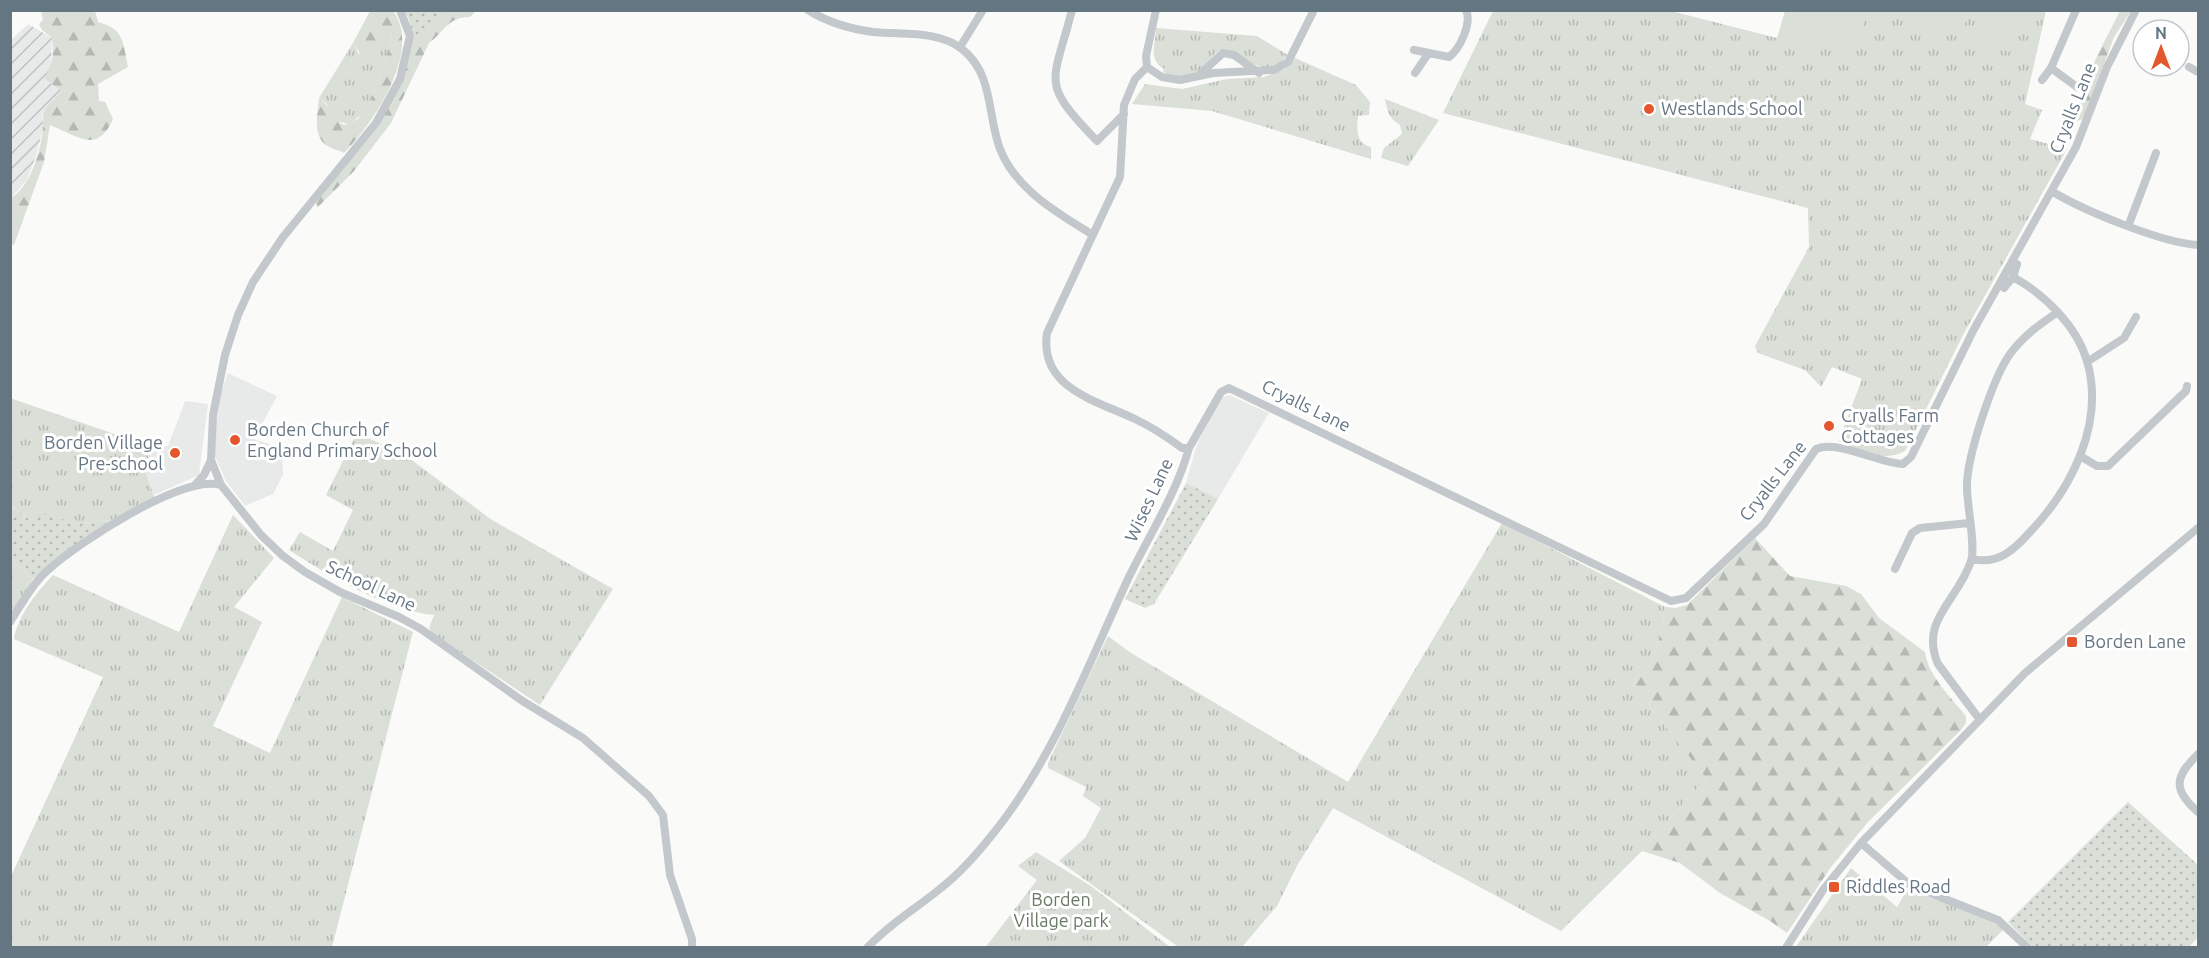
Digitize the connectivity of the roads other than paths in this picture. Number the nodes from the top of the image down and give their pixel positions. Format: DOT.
graph roads {
  1 [pos="400,10"];
  2 [pos="808,10"];
  3 [pos="984,10"];
  4 [pos="1072,10"];
  5 [pos="1156,10"];
  6 [pos="1314,10"];
  7 [pos="1466,10"];
  8 [pos="2076,10"];
  9 [pos="2136,10"];
  10 [pos="960,47"];
  11 [pos="1414,50"];
  12 [pos="1428,54"];
  13 [pos="1147,67"];
  14 [pos="2051,68"];
  15 [pos="1260,73"];
  16 [pos="1415,73"];
  17 [pos="1196,77"];
  18 [pos="2042,80"];
  19 [pos="2077,87"];
  20 [pos="1124,114"];
  21 [pos="2156,153"];
  22 [pos="2053,192"];
  23 [pos="2129,224"];
  24 [pos="1093,235"];
  25 [pos="2199,245"];
  26 [pos="2017,264"];
  27 [pos="2013,277"];
  28 [pos="2004,288"];
  29 [pos="2058,312"];
  30 [pos="2136,317"];
  31 [pos="2087,362"];
  32 [pos="2187,386"];
  33 [pos="1190,448"];
  34 [pos="2080,456"];
  35 [pos="211,460"];
  36 [pos="221,484"];
  37 [pos="195,485"];
  38 [pos="1969,523"];
  39 [pos="2199,528"];
  40 [pos="1972,559"];
  41 [pos="1895,569"];
  42 [pos="10,622"];
  43 [pos="1980,720"];
  44 [pos="2199,754"];
  45 [pos="2199,812"];
  46 [pos="1861,843"];
  47 [pos="692,948"];
  48 [pos="867,948"];
  49 [pos="1786,948"];
  50 [pos="2028,948"];
  1 -- 35 [label="street, School Lane"];
  2 -- 10 [label="street"];
  3 -- 10 [label="street"];
  4 -- 20 [label="street"];
  5 -- 13 [label="street"];
  6 -- 15 [label="street"];
  7 -- 12 [label="street"];
  8 -- 14 [label="street"];
  9 -- 22 [label="street, Cryalls Lane"];
  10 -- 24 [label="street"];
  11 -- 12 [label="street"];
  12 -- 16 [label="street"];
  13 -- 17 [label="street"];
  13 -- 20 [label="street, Wises Lane"];
  14 -- 18 [label="street"];
  14 -- 19 [label="street"];
  15 -- 17 [label="street"];
  15 -- 17 [label="street"];
  20 -- 24 [label="street, Wises Lane"];
  21 -- 23 [label="street"];
  22 -- 23 [label="street"];
  22 -- 33 [label="street, Cryalls Lane"];
  23 -- 25 [label="street"];
  24 -- 33 [label="street, Wises Lane"];
  26 -- 27 [label="street"];
  27 -- 28 [label="street"];
  27 -- 29 [label="street"];
  29 -- 31 [label="street"];
  29 -- 38 [label="street"];
  30 -- 31 [label="street"];
  31 -- 34 [label="street"];
  32 -- 34 [label="street"];
  33 -- 48 [label="street, Wises Lane"];
  34 -- 40 [label="street"];
  35 -- 36 [label="street, School Lane"];
  35 -- 37 [label="street"];
  36 -- 37 [label="street"];
  36 -- 47 [label="street, School Lane"];
  37 -- 42 [label="street"];
  38 -- 40 [label="street"];
  38 -- 41 [label="street"];
  39 -- 43 [label="street"];
  40 -- 43 [label="street"];
  43 -- 46 [label="street"];
  44 -- 45 [label="street"];
  46 -- 49 [label="street"];
  46 -- 50 [label="street"];
}
